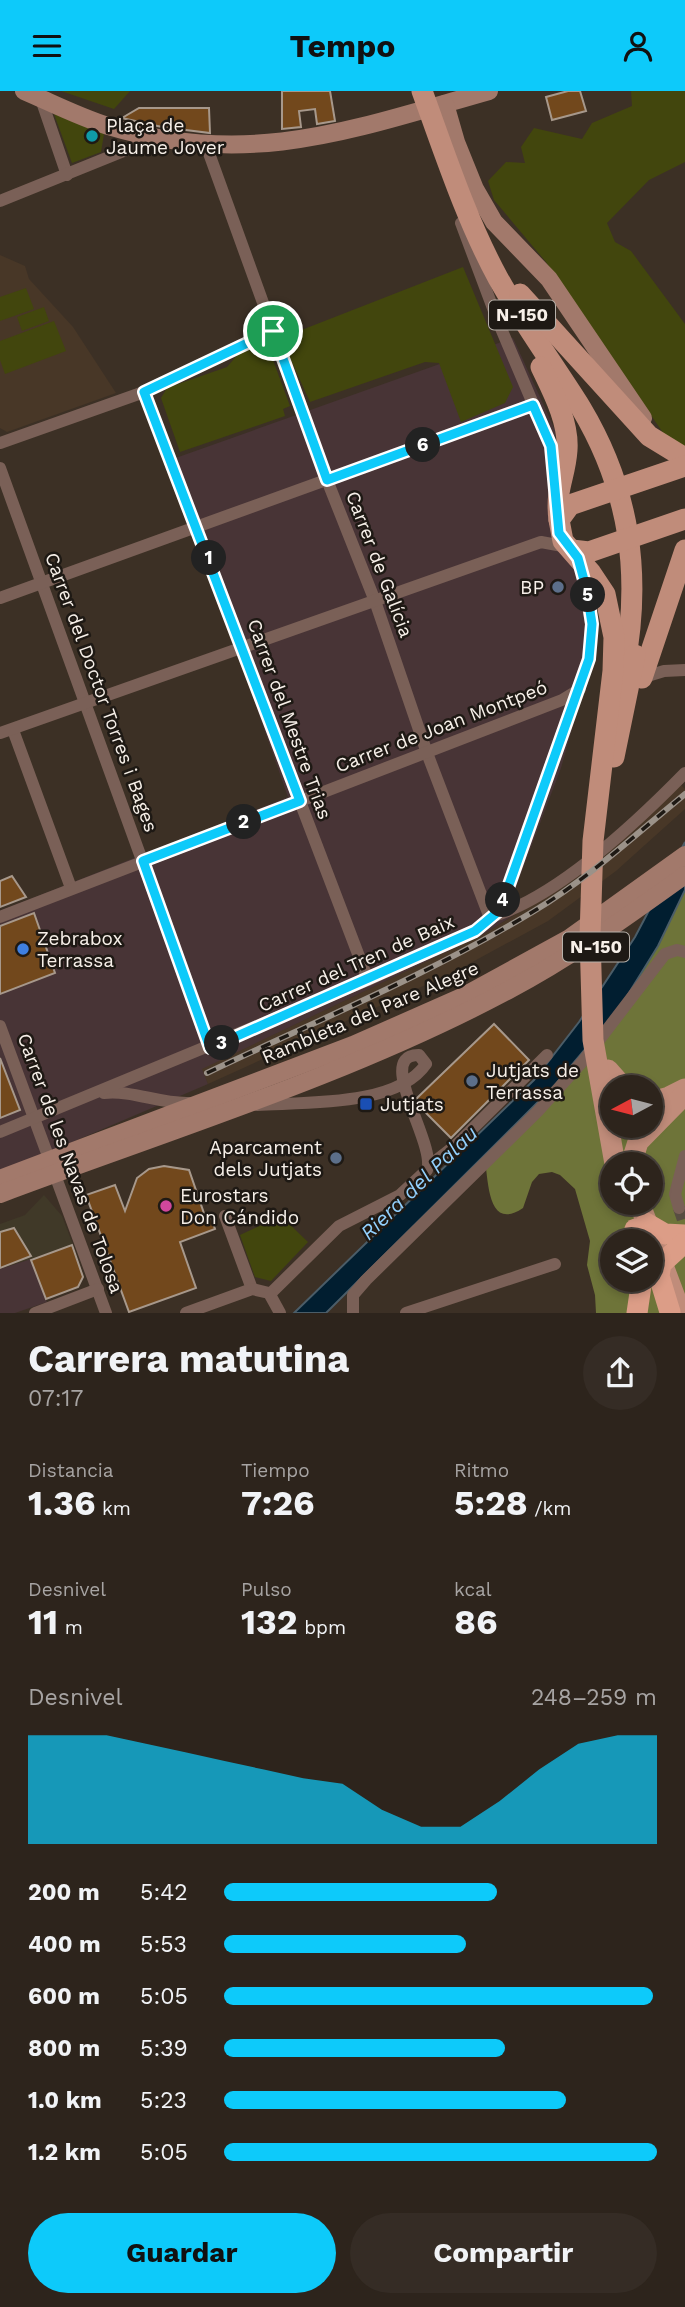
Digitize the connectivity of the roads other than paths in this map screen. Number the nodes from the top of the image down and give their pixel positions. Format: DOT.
graph roads {
  1 [pos="413,91"];
  2 [pos="489,91"];
  3 [pos="31,93"];
  4 [pos="439,97"];
  5 [pos="421,101"];
  6 [pos="156,138"];
  7 [pos="206,145"];
  8 [pos="453,161"];
  9 [pos="67,175"];
  10 [pos="0,201"];
  11 [pos="508,285"];
  12 [pos="273,331"];
  13 [pos="144,392"];
  14 [pos="533,405"];
  15 [pos="0,443"];
  16 [pos="663,447"];
  17 [pos="685,459"];
  18 [pos="685,465"];
  19 [pos="0,468"];
  20 [pos="327,480"];
  21 [pos="556,493"];
  22 [pos="685,519"];
  23 [pos="559,520"];
  24 [pos="197,526"];
  25 [pos="685,551"];
  26 [pos="573,552"];
  27 [pos="638,565"];
  28 [pos="42,582"];
  29 [pos="0,598"];
  30 [pos="375,601"];
  31 [pos="244,649"];
  32 [pos="685,670"];
  33 [pos="642,678"];
  34 [pos="580,689"];
  35 [pos="85,704"];
  36 [pos="6,732"];
  37 [pos="427,753"];
  38 [pos="611,772"];
  39 [pos="685,773"];
  40 [pos="599,794"];
  41 [pos="300,801"];
  42 [pos="597,838"];
  43 [pos="143,861"];
  44 [pos="681,865"];
  45 [pos="71,888"];
  46 [pos="0,917"];
  47 [pos="490,918"];
  48 [pos="685,952"];
  49 [pos="368,981"];
  50 [pos="0,1025"];
  51 [pos="210,1048"];
  52 [pos="547,1055"];
  53 [pos="603,1063"];
  54 [pos="604,1075"];
  55 [pos="613,1075"];
  56 [pos="685,1091"];
  57 [pos="96,1094"];
  58 [pos="663,1098"];
  59 [pos="204,1103"];
  60 [pos="236,1106"];
  61 [pos="663,1115"];
  62 [pos="34,1119"];
  63 [pos="0,1132"];
  64 [pos="685,1156"];
  65 [pos="429,1166"];
  66 [pos="51,1167"];
  67 [pos="0,1179"];
  68 [pos="0,1194"];
  69 [pos="679,1208"];
  70 [pos="225,1216"];
  71 [pos="663,1234"];
  72 [pos="685,1235"];
  73 [pos="685,1242"];
  74 [pos="663,1262"];
  75 [pos="555,1264"];
  76 [pos="663,1285"];
  77 [pos="98,1289"];
  78 [pos="252,1289"];
  79 [pos="640,1292"];
  80 [pos="270,1294"];
  81 [pos="674,1310"];
  82 [pos="278,1312"];
  83 [pos="35,1313"];
  84 [pos="106,1313"];
  85 [pos="186,1313"];
  86 [pos="353,1313"];
  87 [pos="405,1313"];
  88 [pos="637,1313"];
  1 -- 5 [label="street"];
  2 -- 4 [label="main road"];
  3 -- 6 [label="main road"];
  3 -- 9 [label="street"];
  4 -- 5 [label="main road"];
  4 -- 8 [label="main road, N-150"];
  4 -- 16 [label="main road"];
  5 -- 7 [label="main road"];
  5 -- 8 [label="main road, N-150"];
  5 -- 14 [label="street"];
  6 -- 7 [label="main road"];
  6 -- 9 [label="street"];
  7 -- 12 [label="street, Carrer de Galícia"];
  8 -- 11 [label="main road, N-150"];
  9 -- 10 [label="street"];
  11 -- 16 [label="main road"];
  11 -- 21 [label="main road"];
  11 -- 27 [label="main road, N-150"];
  12 -- 13 [label="street"];
  12 -- 20 [label="street, Carrer de Galícia"];
  13 -- 15 [label="street"];
  13 -- 24 [label="street, Carrer del Mestre Trias"];
  14 -- 20 [label="street"];
  14 -- 21 [label="street"];
  16 -- 17 [label="main road"];
  18 -- 23 [label="main road"];
  19 -- 28 [label="street, Carrer del Doctor Torres i Bages"];
  20 -- 24 [label="street"];
  20 -- 30 [label="street, Carrer de Galícia"];
  21 -- 23 [label="main road"];
  22 -- 26 [label="main road"];
  23 -- 26 [label="main road"];
  24 -- 28 [label="street"];
  24 -- 31 [label="street, Carrer del Mestre Trias"];
  25 -- 33 [label="main road"];
  26 -- 30 [label="street"];
  26 -- 34 [label="street"];
  26 -- 40 [label="main road"];
  27 -- 38 [label="main road, N-150"];
  27 -- 40 [label="main road, N-150"];
  28 -- 29 [label="street"];
  28 -- 35 [label="street, Carrer del Doctor Torres i Bages"];
  30 -- 31 [label="street"];
  30 -- 37 [label="street, Carrer de Galícia"];
  31 -- 35 [label="street"];
  31 -- 41 [label="street, Carrer del Mestre Trias"];
  32 -- 33 [label="street"];
  33 -- 38 [label="main road"];
  34 -- 37 [label="street, Carrer de Joan Montpeó"];
  34 -- 47 [label="street"];
  35 -- 36 [label="street"];
  35 -- 43 [label="street, Carrer del Doctor Torres i Bages"];
  36 -- 45 [label="street"];
  37 -- 41 [label="street, Carrer de Joan Montpeó"];
  37 -- 47 [label="street, Carrer de Galícia"];
  38 -- 42 [label="main road, N-150"];
  39 -- 47 [label="street"];
  40 -- 42 [label="main road, N-150"];
  41 -- 43 [label="street, Carrer de Joan Montpeó"];
  41 -- 49 [label="street, Carrer del Mestre Trias"];
  42 -- 53 [label="main road, N-150"];
  43 -- 45 [label="street, Carrer de Joan Montpeó"];
  43 -- 51 [label="street, Carrer del Doctor Torres i Bages"];
  44 -- 59 [label="main road, Rambleta del Pare Alegre"];
  44 -- 60 [label="main road, Rambleta del Pare Alegre"];
  45 -- 46 [label="street, Carrer de Joan Montpeó"];
  47 -- 49 [label="street, Carrer del Tren de Baix"];
  48 -- 86 [label="street"];
  49 -- 51 [label="street, Carrer del Tren de Baix"];
  50 -- 62 [label="street, Carrer de les Navas de Tolosa"];
  51 -- 57 [label="street, Carrer del Tren de Baix"];
  52 -- 65 [label="street"];
  53 -- 54 [label="main road, N-150"];
  53 -- 55 [label="main road"];
  56 -- 58 [label="main road"];
  56 -- 61 [label="main road"];
  57 -- 59 [label="street, Rambleta del Pare Alegre"];
  57 -- 62 [label="street, Carrer del Tren de Baix"];
  59 -- 66 [label="main road, Rambleta del Pare Alegre"];
  60 -- 65 [label="street, Rambleta del Pare Alegre"];
  60 -- 66 [label="main road, Rambleta del Pare Alegre"];
  62 -- 63 [label="street, Carrer del Tren de Baix"];
  62 -- 66 [label="street, Carrer de les Navas de Tolosa"];
  64 -- 69 [label="street"];
  65 -- 80 [label="street"];
  66 -- 67 [label="main road, Rambleta del Pare Alegre"];
  66 -- 68 [label="main road, Rambleta del Pare Alegre"];
  66 -- 77 [label="street, Carrer de les Navas de Tolosa"];
  70 -- 78 [label="street"];
  71 -- 72 [label="highway"];
  73 -- 74 [label="highway"];
  75 -- 87 [label="street"];
  76 -- 81 [label="highway"];
  77 -- 83 [label="street"];
  77 -- 84 [label="street, Carrer de les Navas de Tolosa"];
  78 -- 80 [label="street"];
  78 -- 85 [label="street"];
  79 -- 88 [label="highway"];
  80 -- 82 [label="street"];
}
